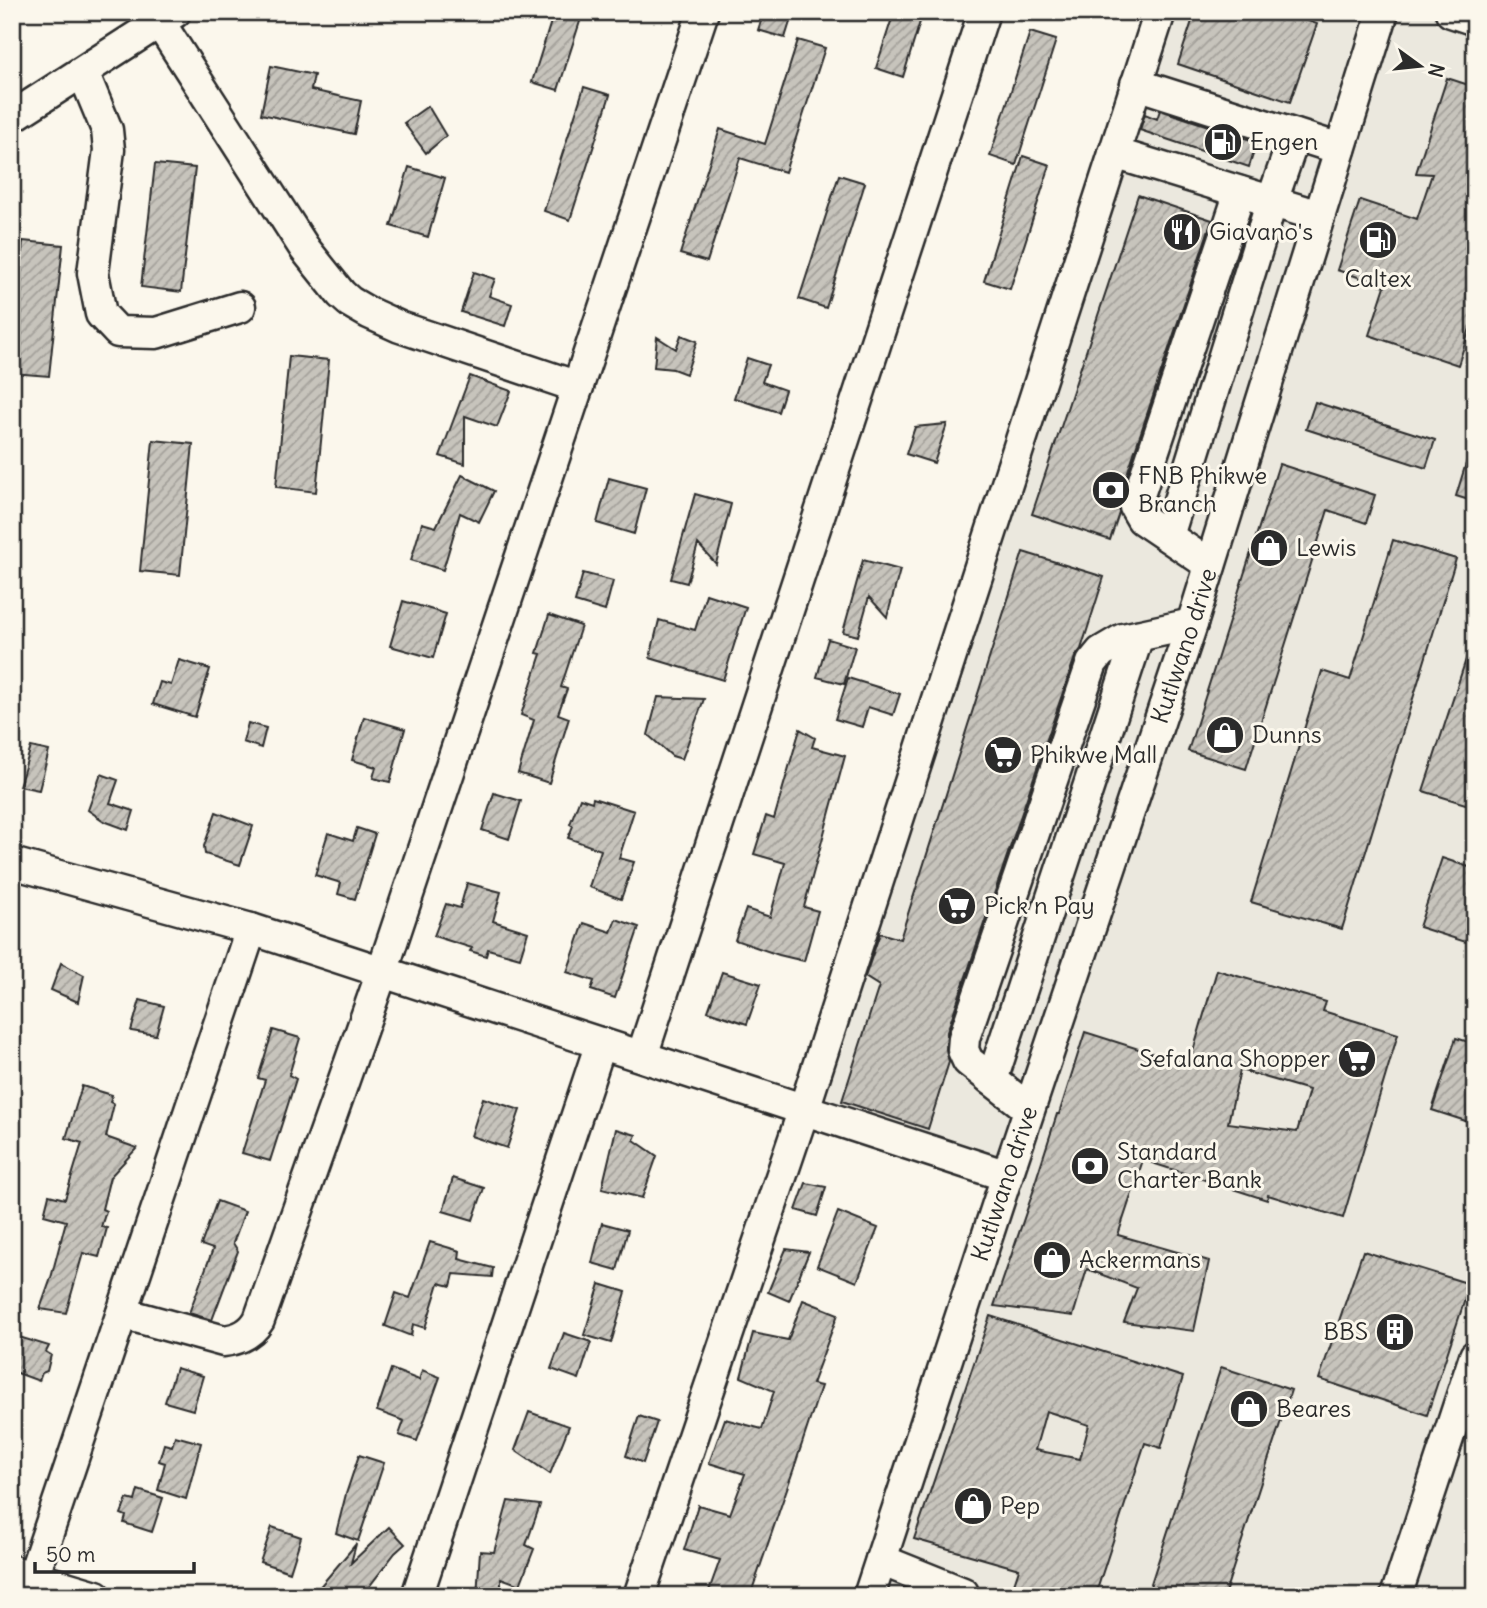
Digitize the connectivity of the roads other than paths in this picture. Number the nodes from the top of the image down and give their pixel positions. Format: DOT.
graph roads {
  1 [pos="703,12"];
  2 [pos="984,12"];
  3 [pos="1160,12"];
  4 [pos="1383,12"];
  5 [pos="1451,12"];
  6 [pos="168,17"];
  7 [pos="1475,20"];
  8 [pos="83,72"];
  9 [pos="1136,84"];
  10 [pos="12,117"];
  11 [pos="1295,135"];
  12 [pos="1340,149"];
  13 [pos="1114,153"];
  14 [pos="1240,192"];
  15 [pos="1272,201"];
  16 [pos="1319,216"];
  17 [pos="240,307"];
  18 [pos="578,387"];
  19 [pos="1168,536"];
  20 [pos="1210,565"];
  21 [pos="1192,624"];
  22 [pos="1138,636"];
  23 [pos="12,863"];
  24 [pos="251,929"];
  25 [pos="382,972"];
  26 [pos="601,1043"];
  27 [pos="642,1056"];
  28 [pos="992,1080"];
  29 [pos="804,1109"];
  30 [pos="1029,1109"];
  31 [pos="1007,1176"];
  32 [pos="122,1313"];
  33 [pos="1475,1356"];
  34 [pos="881,1560"];
  35 [pos="23,1574"];
  36 [pos="920,1586"];
  37 [pos="96,1596"];
  38 [pos="417,1596"];
  39 [pos="639,1596"];
  40 [pos="869,1596"];
  41 [pos="964,1596"];
  42 [pos="1396,1596"];
  1 -- 18 [label="street"];
  2 -- 27 [label="street"];
  3 -- 9 [label="street"];
  4 -- 12 [label="street, Kutlwano drive"];
  5 -- 7 [label="street"];
  6 -- 8 [label="street"];
  6 -- 18 [label="street"];
  8 -- 10 [label="street"];
  8 -- 17 [label="street"];
  9 -- 11 [label="street"];
  9 -- 13 [label="street"];
  11 -- 12 [label="street"];
  11 -- 15 [label="street"];
  12 -- 16 [label="street, Kutlwano drive"];
  13 -- 14 [label="street"];
  13 -- 29 [label="street"];
  14 -- 15 [label="street"];
  14 -- 19 [label="street"];
  15 -- 16 [label="street"];
  15 -- 19 [label="street"];
  16 -- 20 [label="street, Kutlwano drive"];
  18 -- 25 [label="street"];
  19 -- 20 [label="street"];
  20 -- 21 [label="street, Kutlwano drive"];
  21 -- 22 [label="street"];
  21 -- 30 [label="street, Kutlwano drive"];
  22 -- 28 [label="street"];
  22 -- 28 [label="street"];
  23 -- 24 [label="street"];
  24 -- 25 [label="street"];
  24 -- 32 [label="street"];
  25 -- 26 [label="street"];
  25 -- 32 [label="street"];
  26 -- 27 [label="street"];
  26 -- 38 [label="street"];
  27 -- 29 [label="street"];
  28 -- 30 [label="street"];
  29 -- 31 [label="street"];
  29 -- 39 [label="street"];
  30 -- 31 [label="street, Kutlwano drive"];
  31 -- 34 [label="street, Kutlwano drive"];
  32 -- 35 [label="street"];
  33 -- 42 [label="street"];
  34 -- 36 [label="street"];
  34 -- 40 [label="street, Kutlwano drive"];
  35 -- 37 [label="street"];
  36 -- 41 [label="street"];
}
